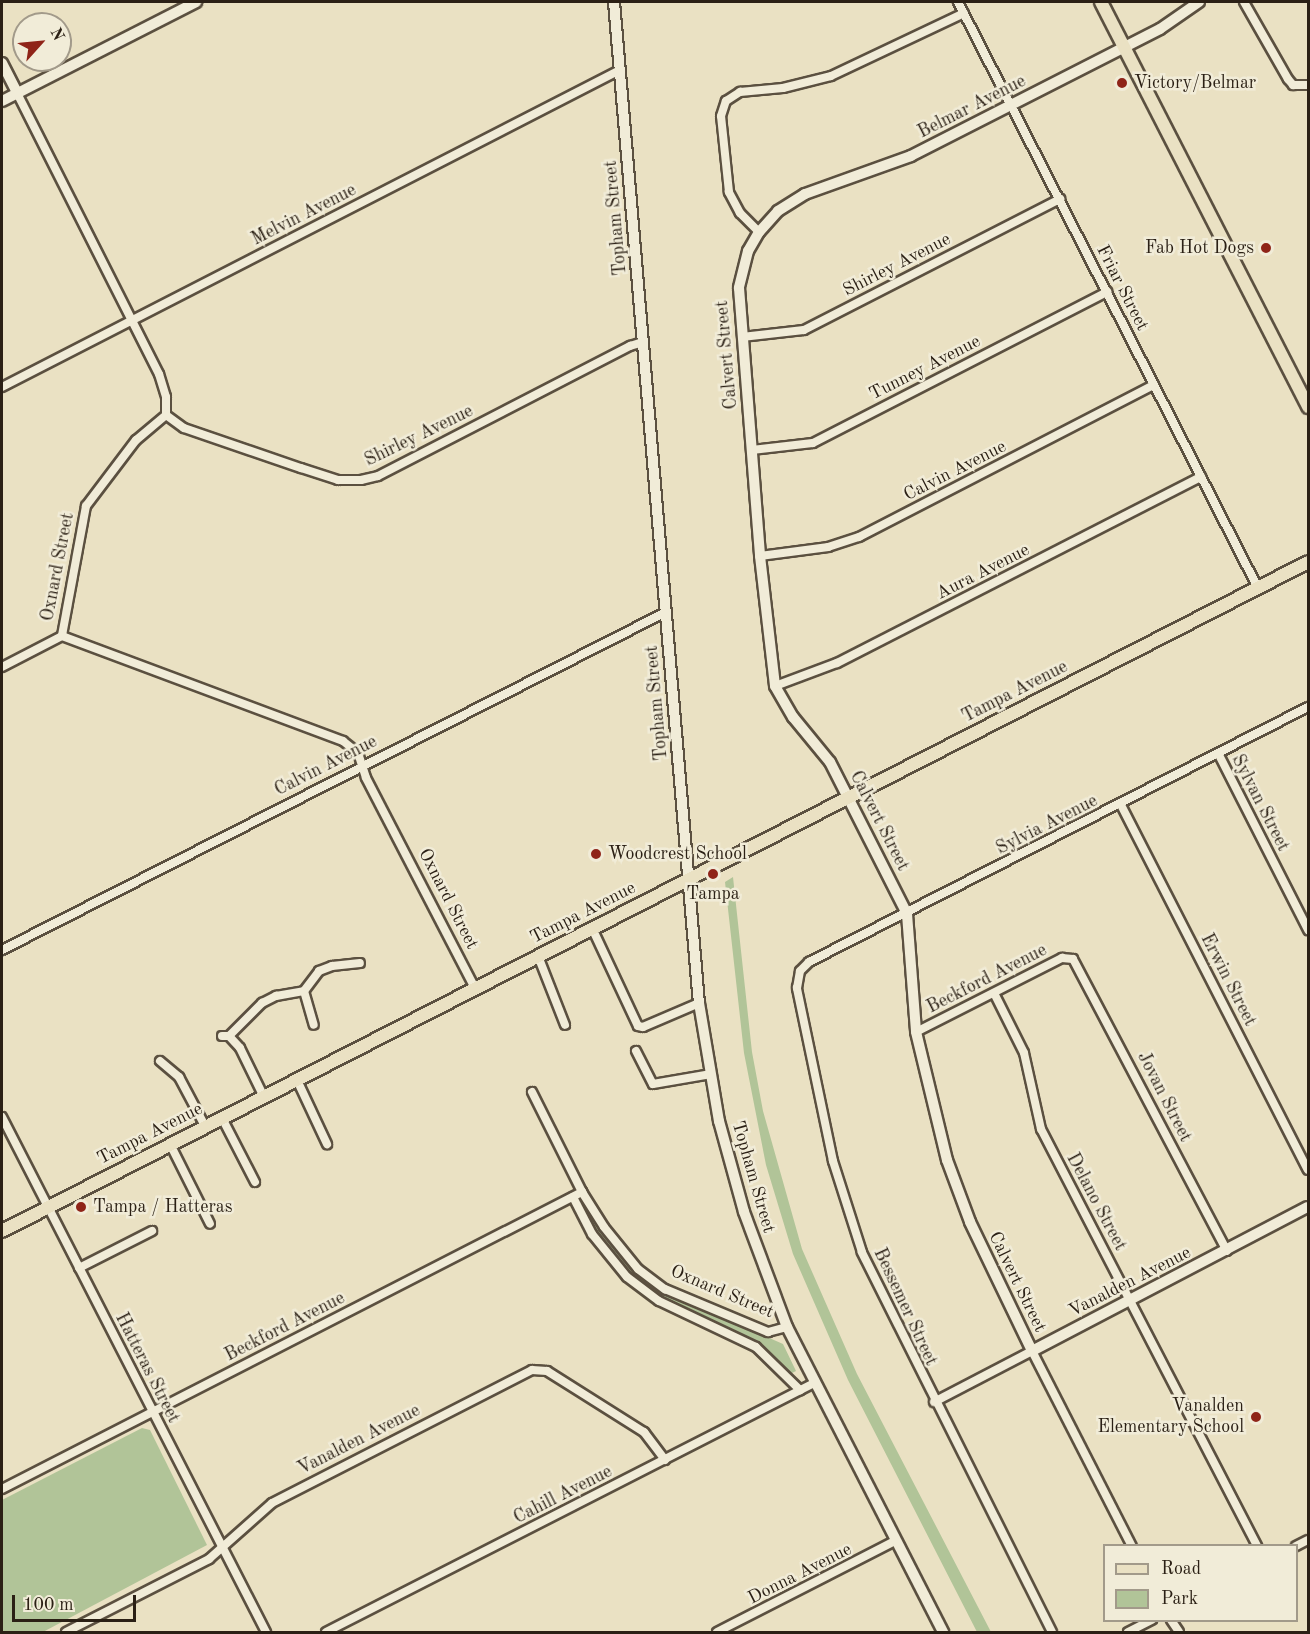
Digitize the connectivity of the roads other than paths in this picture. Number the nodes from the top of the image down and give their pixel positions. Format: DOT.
graph roads {
  1 [pos="196,2"];
  2 [pos="614,2"];
  3 [pos="958,2"];
  4 [pos="1101,2"];
  5 [pos="1199,2"];
  6 [pos="1244,2"];
  7 [pos="964,13"];
  8 [pos="1125,47"];
  9 [pos="2,63"];
  10 [pos="620,70"];
  11 [pos="1304,86"];
  12 [pos="17,93"];
  13 [pos="2,101"];
  14 [pos="1012,105"];
  15 [pos="1060,199"];
  16 [pos="759,232"];
  17 [pos="1107,292"];
  18 [pos="131,320"];
  19 [pos="742,337"];
  20 [pos="643,342"];
  21 [pos="1154,385"];
  22 [pos="2,387"];
  23 [pos="1308,407"];
  24 [pos="166,415"];
  25 [pos="752,450"];
  26 [pos="1201,477"];
  27 [pos="760,556"];
  28 [pos="1308,562"];
  29 [pos="1258,588"];
  30 [pos="666,612"];
  31 [pos="62,636"];
  32 [pos="2,667"];
  33 [pos="775,686"];
  34 [pos="1308,707"];
  35 [pos="1218,753"];
  36 [pos="362,763"];
  37 [pos="849,798"];
  38 [pos="1120,803"];
  39 [pos="689,880"];
  40 [pos="907,914"];
  41 [pos="592,928"];
  42 [pos="1308,930"];
  43 [pos="2,950"];
  44 [pos="538,956"];
  45 [pos="1073,959"];
  46 [pos="360,963"];
  47 [pos="800,971"];
  48 [pos="475,988"];
  49 [pos="304,991"];
  50 [pos="994,993"];
  51 [pos="699,1003"];
  52 [pos="314,1025"];
  53 [pos="565,1025"];
  54 [pos="916,1032"];
  55 [pos="636,1051"];
  56 [pos="160,1061"];
  57 [pos="711,1074"];
  58 [pos="297,1080"];
  59 [pos="532,1092"];
  60 [pos="264,1096"];
  61 [pos="2,1117"];
  62 [pos="222,1118"];
  63 [pos="205,1126"];
  64 [pos="170,1144"];
  65 [pos="327,1144"];
  66 [pos="1308,1170"];
  67 [pos="255,1182"];
  68 [pos="582,1192"];
  69 [pos="573,1197"];
  70 [pos="48,1207"];
  71 [pos="1308,1207"];
  72 [pos="210,1224"];
  73 [pos="2,1231"];
  74 [pos="152,1231"];
  75 [pos="1227,1251"];
  76 [pos="79,1268"];
  77 [pos="1130,1300"];
  78 [pos="787,1327"];
  79 [pos="1032,1351"];
  80 [pos="814,1383"];
  81 [pos="800,1390"];
  82 [pos="934,1402"];
  83 [pos="152,1412"];
  84 [pos="664,1460"];
  85 [pos="2,1489"];
  86 [pos="895,1541"];
  87 [pos="1131,1544"];
  88 [pos="1256,1544"];
  89 [pos="222,1546"];
  90 [pos="1148,1622"];
  91 [pos="66,1632"];
  92 [pos="266,1632"];
  93 [pos="326,1632"];
  94 [pos="717,1632"];
  95 [pos="943,1632"];
  96 [pos="1052,1632"];
  97 [pos="1128,1632"];
  1 -- 12 [label="street"];
  2 -- 10 [label="street, Topham Street"];
  3 -- 7 [label="street, Friar Street"];
  4 -- 8 [label="main road"];
  5 -- 8 [label="street, Belmar Avenue"];
  6 -- 11 [label="street"];
  7 -- 14 [label="street, Friar Street"];
  7 -- 16 [label="street"];
  8 -- 14 [label="street, Belmar Avenue"];
  8 -- 23 [label="main road"];
  9 -- 12 [label="street"];
  10 -- 18 [label="street, Melvin Avenue"];
  10 -- 20 [label="street, Topham Street"];
  12 -- 13 [label="street"];
  12 -- 18 [label="street"];
  14 -- 15 [label="street, Friar Street"];
  14 -- 16 [label="street, Belmar Avenue"];
  15 -- 17 [label="street, Friar Street"];
  15 -- 19 [label="street, Shirley Avenue"];
  16 -- 19 [label="street, Calvert Street"];
  17 -- 21 [label="street, Friar Street"];
  17 -- 25 [label="street, Tunney Avenue"];
  18 -- 22 [label="street, Melvin Avenue"];
  18 -- 24 [label="street"];
  19 -- 25 [label="street, Calvert Street"];
  20 -- 24 [label="street, Shirley Avenue"];
  20 -- 30 [label="street, Topham Street"];
  21 -- 26 [label="street, Friar Street"];
  21 -- 27 [label="street, Calvin Avenue"];
  24 -- 31 [label="street, Oxnard Street"];
  25 -- 27 [label="street, Calvert Street"];
  26 -- 29 [label="street, Friar Street"];
  26 -- 33 [label="street, Aura Avenue"];
  27 -- 33 [label="street, Calvert Street"];
  28 -- 29 [label="main road, Tampa Avenue"];
  29 -- 37 [label="main road, Tampa Avenue"];
  30 -- 36 [label="street, Calvin Avenue"];
  30 -- 39 [label="street, Topham Street"];
  31 -- 32 [label="street"];
  31 -- 36 [label="street, Oxnard Street"];
  33 -- 37 [label="street, Calvert Street"];
  34 -- 35 [label="street, Sylvia Avenue"];
  35 -- 38 [label="street, Sylvia Avenue"];
  35 -- 42 [label="street, Sylvan Street"];
  36 -- 43 [label="street, Calvin Avenue"];
  36 -- 48 [label="street, Oxnard Street"];
  37 -- 39 [label="main road, Tampa Avenue"];
  37 -- 40 [label="street, Calvert Street"];
  38 -- 40 [label="street, Sylvia Avenue"];
  38 -- 66 [label="street, Erwin Street"];
  39 -- 41 [label="main road, Tampa Avenue"];
  39 -- 51 [label="street, Topham Street"];
  40 -- 47 [label="street, Sylvia Avenue"];
  40 -- 54 [label="street, Calvert Street"];
  41 -- 44 [label="main road, Tampa Avenue"];
  41 -- 51 [label="street"];
  44 -- 48 [label="main road, Tampa Avenue"];
  44 -- 53 [label="street"];
  45 -- 50 [label="street, Beckford Avenue"];
  45 -- 75 [label="street, Jovan Street"];
  46 -- 49 [label="street"];
  47 -- 82 [label="street, Bessemer Street"];
  48 -- 58 [label="main road, Tampa Avenue"];
  49 -- 52 [label="street"];
  49 -- 60 [label="street"];
  50 -- 54 [label="street, Beckford Avenue"];
  50 -- 77 [label="street, Delano Street"];
  51 -- 57 [label="street, Topham Street"];
  54 -- 79 [label="street, Calvert Street"];
  55 -- 57 [label="street"];
  56 -- 63 [label="street"];
  57 -- 78 [label="street, Topham Street"];
  58 -- 60 [label="main road, Tampa Avenue"];
  58 -- 65 [label="street"];
  59 -- 68 [label="street, Oxnard Street"];
  60 -- 62 [label="main road, Tampa Avenue"];
  61 -- 70 [label="street, Hatteras Street"];
  62 -- 63 [label="main road, Tampa Avenue"];
  62 -- 67 [label="street"];
  63 -- 64 [label="main road, Tampa Avenue"];
  64 -- 70 [label="main road, Tampa Avenue"];
  64 -- 72 [label="street"];
  68 -- 69 [label="street, Beckford Avenue"];
  68 -- 78 [label="street, Oxnard Street"];
  69 -- 81 [label="street, Oxnard Street"];
  69 -- 83 [label="street, Beckford Avenue"];
  70 -- 73 [label="main road, Tampa Avenue"];
  70 -- 76 [label="street, Hatteras Street"];
  71 -- 75 [label="street, Vanalden Avenue"];
  74 -- 76 [label="street"];
  75 -- 77 [label="street, Vanalden Avenue"];
  76 -- 83 [label="street, Hatteras Street"];
  77 -- 79 [label="street, Vanalden Avenue"];
  77 -- 88 [label="street, Delano Street"];
  78 -- 80 [label="street, Topham Street"];
  79 -- 82 [label="street, Vanalden Avenue"];
  79 -- 87 [label="street, Calvert Street"];
  80 -- 81 [label="street, Cahill Avenue"];
  80 -- 86 [label="street"];
  81 -- 84 [label="street, Cahill Avenue"];
  82 -- 96 [label="street, Bessemer Street"];
  83 -- 85 [label="street, Beckford Avenue"];
  83 -- 89 [label="street, Hatteras Street"];
  84 -- 89 [label="street, Vanalden Avenue"];
  84 -- 93 [label="street, Cahill Avenue"];
  86 -- 94 [label="street, Donna Avenue"];
  86 -- 95 [label="street"];
  89 -- 91 [label="street, Vanalden Avenue"];
  89 -- 92 [label="street, Hatteras Street"];
  90 -- 97 [label="street"];
}
